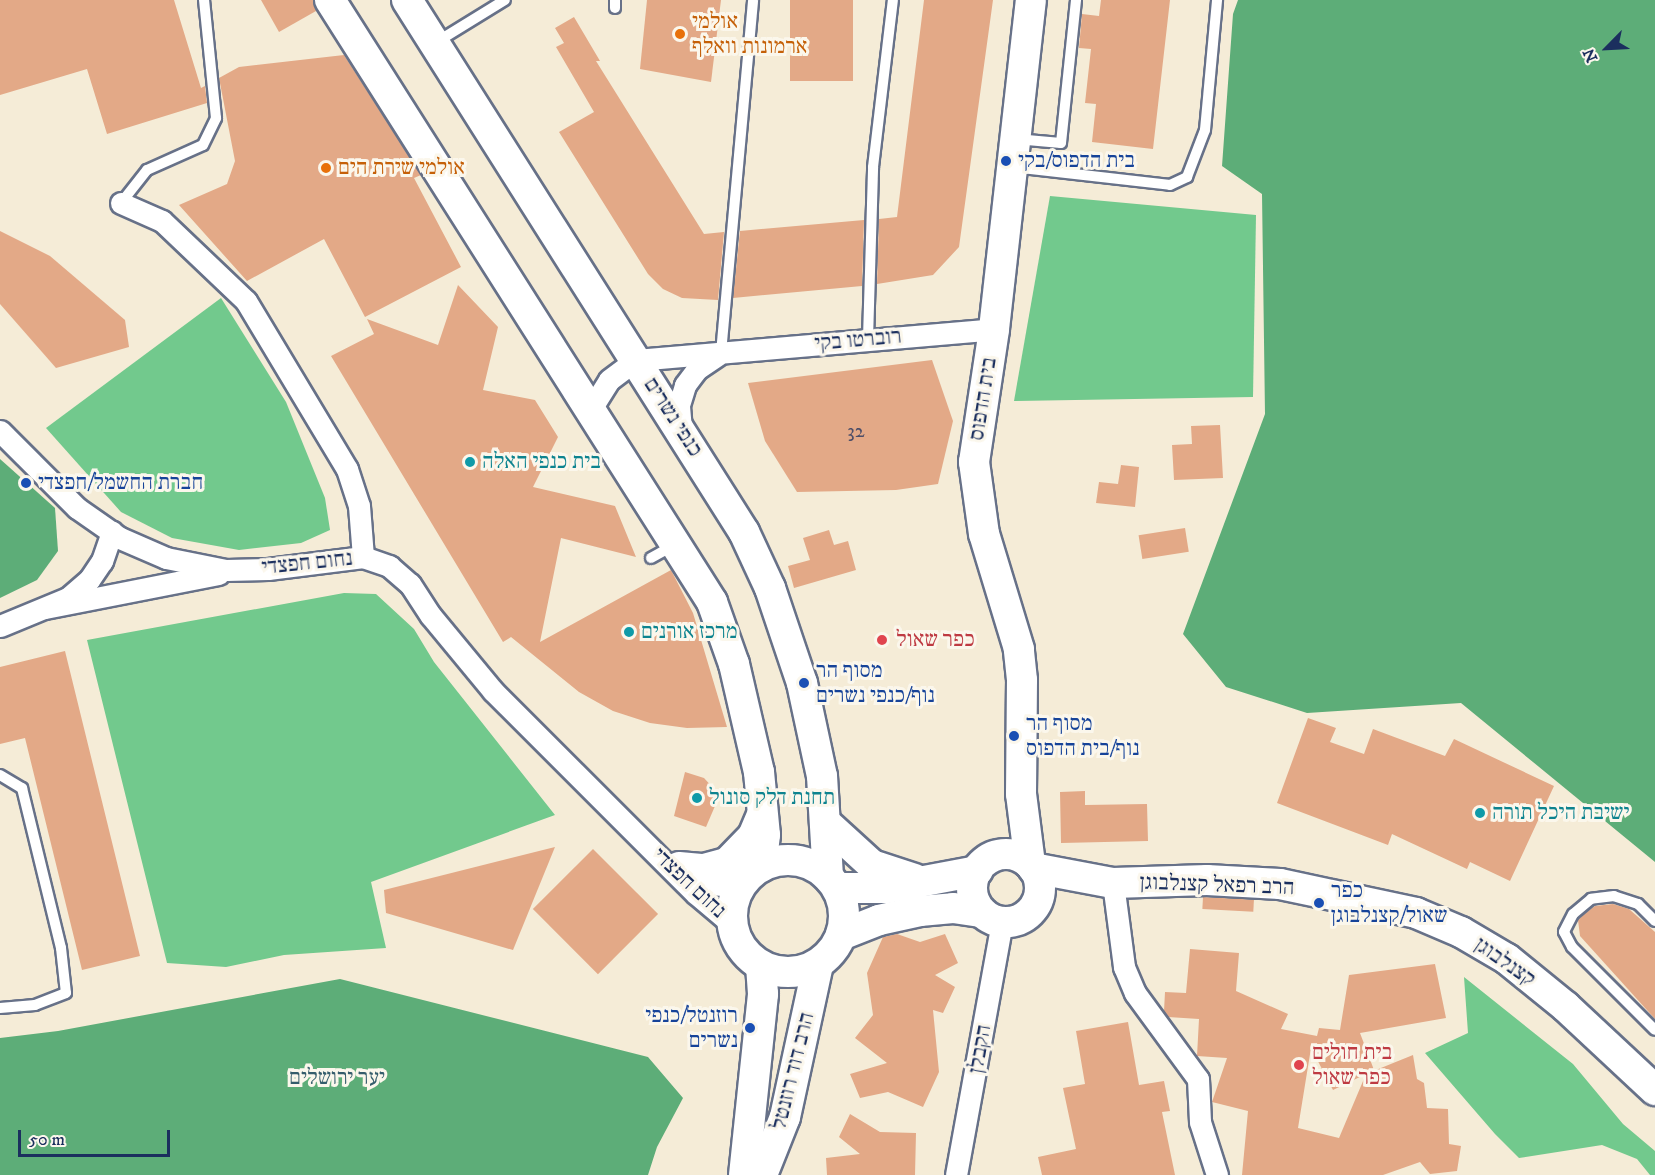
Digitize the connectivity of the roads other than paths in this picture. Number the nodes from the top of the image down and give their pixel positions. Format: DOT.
graph roads {
  1 [pos="204,0"];
  2 [pos="330,0"];
  3 [pos="407,0"];
  4 [pos="505,0"];
  5 [pos="753,0"];
  6 [pos="893,0"];
  7 [pos="1031,0"];
  8 [pos="1076,0"];
  9 [pos="1217,0"];
  10 [pos="434,43"];
  11 [pos="1014,153"];
  12 [pos="122,202"];
  13 [pos="994,329"];
  14 [pos="868,339"];
  15 [pos="721,353"];
  16 [pos="636,360"];
  17 [pos="591,409"];
  18 [pos="681,429"];
  19 [pos="0,431"];
  20 [pos="112,532"];
  21 [pos="677,543"];
  22 [pos="363,557"];
  23 [pos="651,558"];
  24 [pos="243,569"];
  25 [pos="45,608"];
  26 [pos="0,626"];
  27 [pos="0,774"];
  28 [pos="1021,794"];
  29 [pos="764,803"];
  30 [pos="826,823"];
  31 [pos="646,842"];
  32 [pos="985,864"];
  33 [pos="1031,866"];
  34 [pos="679,867"];
  35 [pos="751,876"];
  36 [pos="934,881"];
  37 [pos="833,883"];
  38 [pos="1113,883"];
  39 [pos="1322,890"];
  40 [pos="1035,905"];
  41 [pos="992,917"];
  42 [pos="1655,921"];
  43 [pos="732,924"];
  44 [pos="841,935"];
  45 [pos="818,965"];
  46 [pos="761,966"];
  47 [pos="0,1008"];
  48 [pos="1655,1030"];
  49 [pos="1652,1081"];
  50 [pos="744,1175"];
  51 [pos="762,1175"];
  52 [pos="956,1175"];
  53 [pos="1217,1175"];
  1 -- 12 [label="lane"];
  2 -- 17 [label="street"];
  3 -- 10 [label="street, כנפי נשרים"];
  4 -- 10 [label="lane"];
  5 -- 15 [label="lane"];
  6 -- 14 [label="lane"];
  7 -- 11 [label="street, בית הדפוס"];
  8 -- 11 [label="lane"];
  9 -- 11 [label="lane"];
  10 -- 16 [label="street, כנפי נשרים"];
  11 -- 13 [label="street, בית הדפוס"];
  12 -- 22 [label="street"];
  13 -- 14 [label="street, רוברטו בקי"];
  13 -- 28 [label="street, בית הדפוס"];
  14 -- 15 [label="street, רוברטו בקי"];
  15 -- 16 [label="street, רוברטו בקי"];
  15 -- 18 [label="street, רוברטו בקי"];
  16 -- 17 [label="street"];
  16 -- 18 [label="street, כנפי נשרים"];
  17 -- 21 [label="street"];
  18 -- 30 [label="street, כנפי נשרים"];
  19 -- 20 [label="street, נחום חפצדי"];
  20 -- 24 [label="street, נחום חפצדי"];
  20 -- 25 [label="street"];
  21 -- 23 [label="lane"];
  21 -- 29 [label="street"];
  22 -- 24 [label="street, נחום חפצדי"];
  22 -- 31 [label="street, נחום חפצדי"];
  24 -- 25 [label="street"];
  25 -- 26 [label="street"];
  27 -- 47 [label="lane"];
  28 -- 32 [label="street, בית הדפוס"];
  28 -- 33 [label="street, בית הדפוס"];
  29 -- 34 [label="street"];
  29 -- 35 [label="street"];
  30 -- 36 [label="street"];
  30 -- 37 [label="street, כנפי נשרים"];
  31 -- 34 [label="street, נחום חפצדי"];
  31 -- 43 [label="street, נחום חפצדי"];
  32 -- 33 [label="street"];
  32 -- 36 [label="street"];
  32 -- 41 [label="street"];
  33 -- 38 [label="street, הרב רפאל קצנלבוגן"];
  33 -- 40 [label="street"];
  34 -- 35 [label="street, נחום חפצדי"];
  35 -- 37 [label="street"];
  35 -- 43 [label="street"];
  36 -- 37 [label="street"];
  37 -- 44 [label="street"];
  38 -- 39 [label="street, הרב רפאל קצנלבוגן"];
  38 -- 40 [label="street, הרב רפאל קצנלבוגן"];
  38 -- 53 [label="street"];
  39 -- 49 [label="street, קצנלבוגן"];
  40 -- 41 [label="street"];
  41 -- 44 [label="street"];
  41 -- 52 [label="street, הקבלן"];
  42 -- 48 [label="lane"];
  43 -- 46 [label="street"];
  44 -- 45 [label="street"];
  45 -- 46 [label="street"];
  45 -- 51 [label="street, הרב דוד רוזנטל"];
  46 -- 50 [label="street, הרב דוד רוזנטל"];
}
